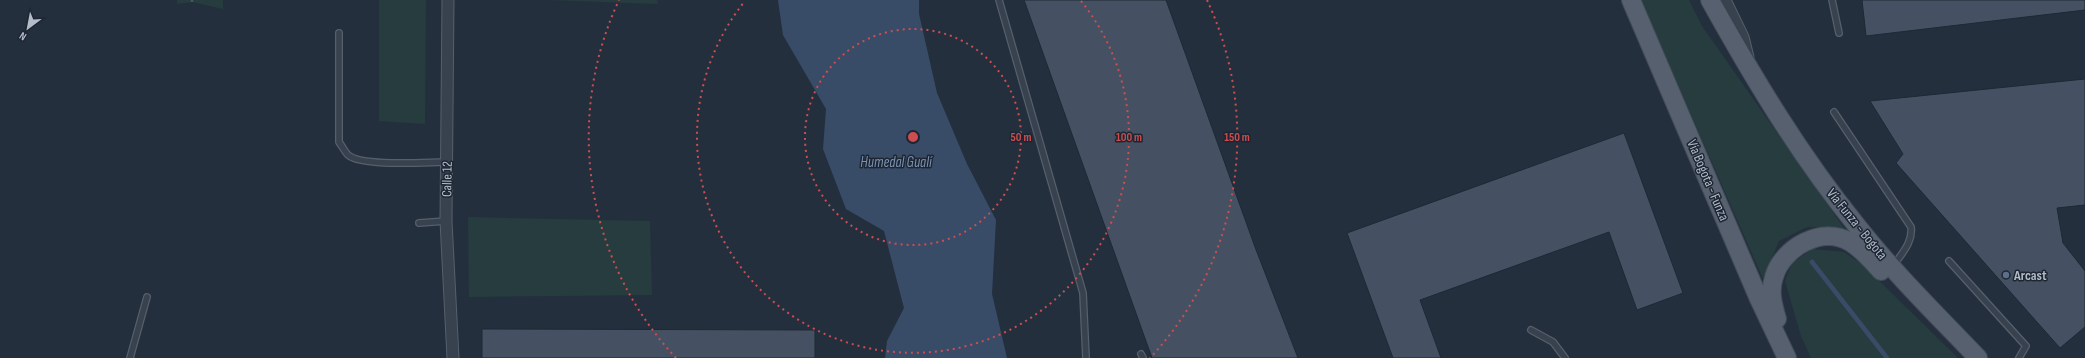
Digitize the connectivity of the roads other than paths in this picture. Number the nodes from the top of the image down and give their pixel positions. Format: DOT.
graph roads {
  1 [pos="448,0"];
  2 [pos="999,0"];
  3 [pos="1631,0"];
  4 [pos="1710,0"];
  5 [pos="1725,0"];
  6 [pos="1832,0"];
  7 [pos="339,33"];
  8 [pos="1839,33"];
  9 [pos="1753,77"];
  10 [pos="1834,112"];
  11 [pos="447,162"];
  12 [pos="446,221"];
  13 [pos="419,223"];
  14 [pos="1949,261"];
  15 [pos="1892,267"];
  16 [pos="147,297"];
  17 [pos="1531,330"];
  18 [pos="1787,357"];
  19 [pos="130,358"];
  20 [pos="453,358"];
  21 [pos="1086,358"];
  22 [pos="1565,358"];
  23 [pos="1962,358"];
  24 [pos="1978,358"];
  25 [pos="2019,358"];
  1 -- 11 [label="street, Calle 12"];
  2 -- 21 [label="lane"];
  3 -- 18 [label="main road, Vía Bogota - Funza"];
  4 -- 9 [label="main road, Vía Funza - Bogota"];
  5 -- 9 [label="street, Vía Funza - Bogota"];
  6 -- 8 [label="lane"];
  7 -- 11 [label="lane"];
  9 -- 15 [label="main road, Vía Funza - Bogota"];
  10 -- 15 [label="lane"];
  11 -- 12 [label="street, Calle 12"];
  12 -- 13 [label="lane"];
  12 -- 20 [label="street, Calle 12"];
  14 -- 25 [label="lane"];
  15 -- 24 [label="main road, Vía Funza - Bogota"];
  16 -- 19 [label="lane"];
  17 -- 22 [label="lane"];
  18 -- 23 [label="main road"];
}
